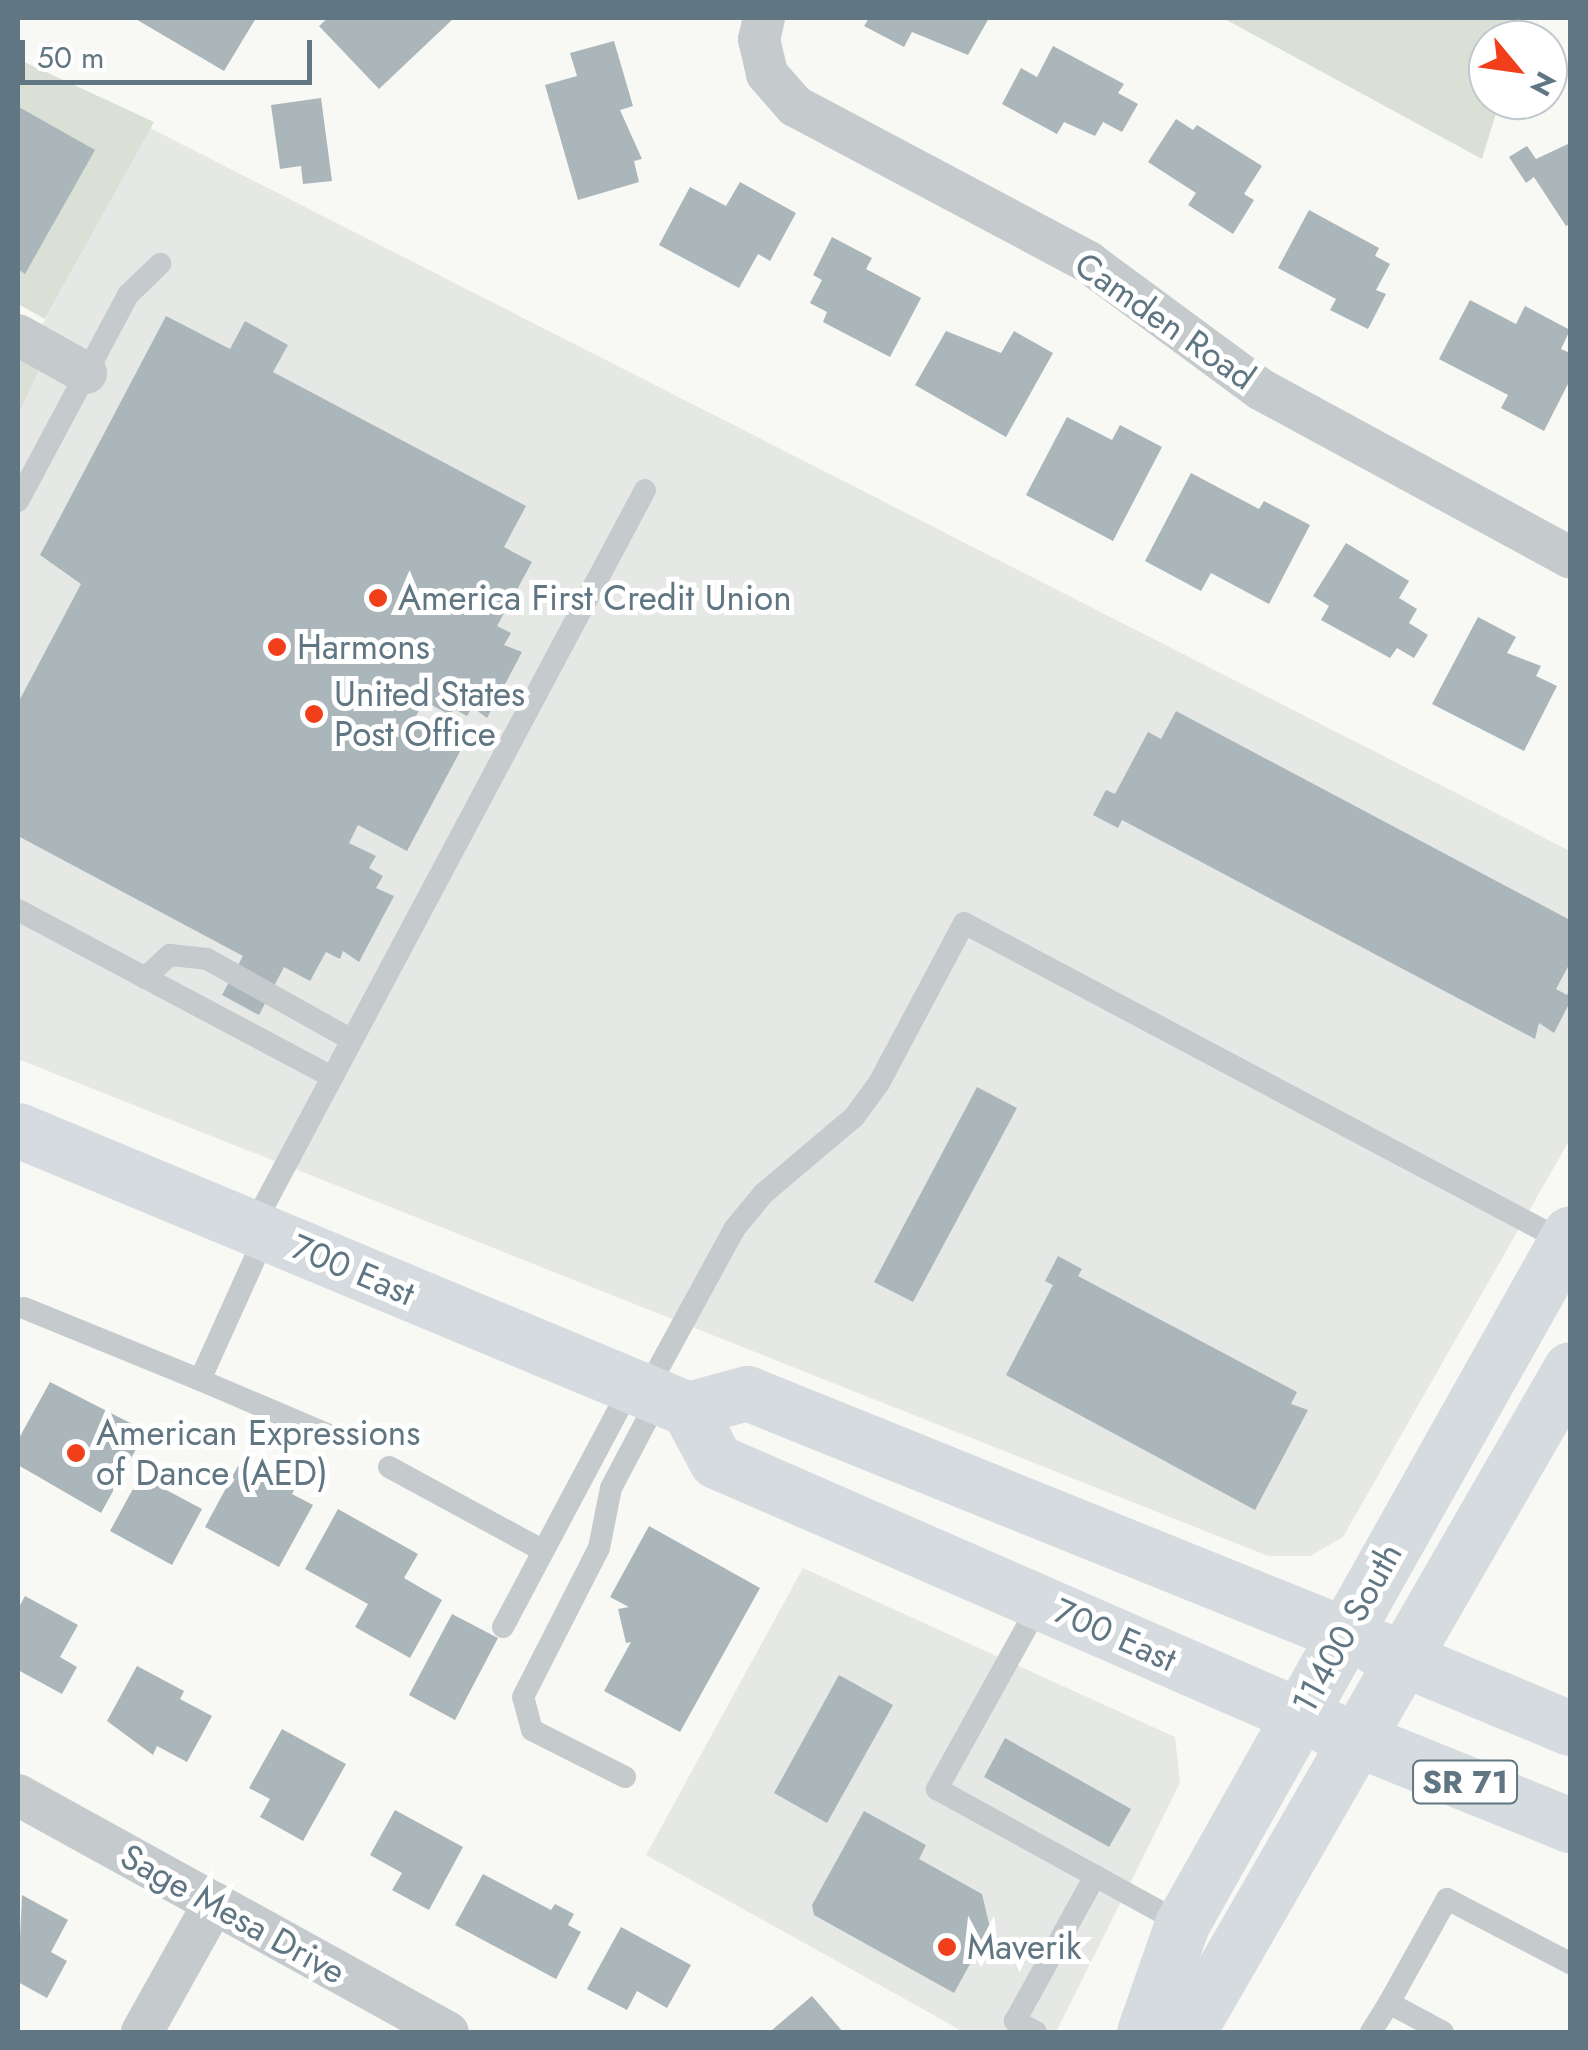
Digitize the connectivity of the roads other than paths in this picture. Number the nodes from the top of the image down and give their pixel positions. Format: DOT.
graph roads {
  1 [pos="764,18"];
  2 [pos="160,264"];
  3 [pos="18,335"];
  4 [pos="86,372"];
  5 [pos="644,490"];
  6 [pos="18,501"];
  7 [pos="1570,557"];
  8 [pos="18,910"];
  9 [pos="145,978"];
  10 [pos="352,1040"];
  11 [pos="332,1077"];
  12 [pos="18,1130"];
  13 [pos="259,1231"];
  14 [pos="1568,1237"];
  15 [pos="24,1308"];
  16 [pos="1570,1369"];
  17 [pos="200,1380"];
  18 [pos="656,1396"];
  19 [pos="331,1436"];
  20 [pos="389,1468"];
  21 [pos="542,1550"];
  22 [pos="1040,1603"];
  23 [pos="503,1627"];
  24 [pos="1344,1634"];
  25 [pos="1406,1659"];
  26 [pos="1298,1716"];
  27 [pos="1570,1728"];
  28 [pos="1360,1740"];
  29 [pos="625,1777"];
  30 [pos="18,1795"];
  31 [pos="1570,1825"];
  32 [pos="1095,1876"];
  33 [pos="214,1903"];
  34 [pos="1182,1924"];
  35 [pos="1570,1963"];
  36 [pos="1389,2002"];
  37 [pos="142,2032"];
  38 [pos="448,2032"];
  39 [pos="1036,2032"];
  40 [pos="1144,2032"];
  41 [pos="1188,2032"];
  42 [pos="1372,2032"];
  43 [pos="1443,2032"];
  1 -- 7 [label="street, Camden Road"];
  2 -- 4 [label="lane"];
  3 -- 4 [label="street"];
  4 -- 6 [label="lane"];
  5 -- 10 [label="lane"];
  8 -- 9 [label="lane"];
  9 -- 10 [label="lane"];
  9 -- 11 [label="lane"];
  10 -- 11 [label="lane"];
  11 -- 13 [label="lane"];
  12 -- 13 [label="main road, 700 East"];
  13 -- 17 [label="lane"];
  13 -- 18 [label="main road, 700 East"];
  14 -- 18 [label="lane"];
  14 -- 24 [label="main road, 11400 South"];
  15 -- 17 [label="lane"];
  16 -- 25 [label="main road, 11400 South"];
  17 -- 19 [label="lane"];
  18 -- 21 [label="lane"];
  18 -- 22 [label="main road, 700 East / SR 71"];
  18 -- 24 [label="main road, SR 71"];
  18 -- 29 [label="lane"];
  20 -- 21 [label="lane"];
  21 -- 23 [label="lane"];
  22 -- 26 [label="main road, 700 East / SR 71"];
  22 -- 32 [label="lane"];
  24 -- 25 [label="main road, SR 71"];
  24 -- 26 [label="main road, 11400 South"];
  25 -- 27 [label="main road, SR 71"];
  25 -- 28 [label="main road, 11400 South"];
  26 -- 28 [label="main road, 700 East / SR 71"];
  26 -- 34 [label="main road, 11400 South"];
  28 -- 31 [label="main road, 700 East / SR 71"];
  28 -- 41 [label="main road, 11400 South"];
  30 -- 33 [label="street, Sage Mesa Drive"];
  32 -- 34 [label="lane"];
  32 -- 39 [label="lane"];
  33 -- 37 [label="street"];
  33 -- 38 [label="street, Sage Mesa Drive"];
  34 -- 40 [label="main road, 11400 South"];
  35 -- 36 [label="lane"];
  36 -- 42 [label="lane"];
  36 -- 43 [label="lane"];
}
